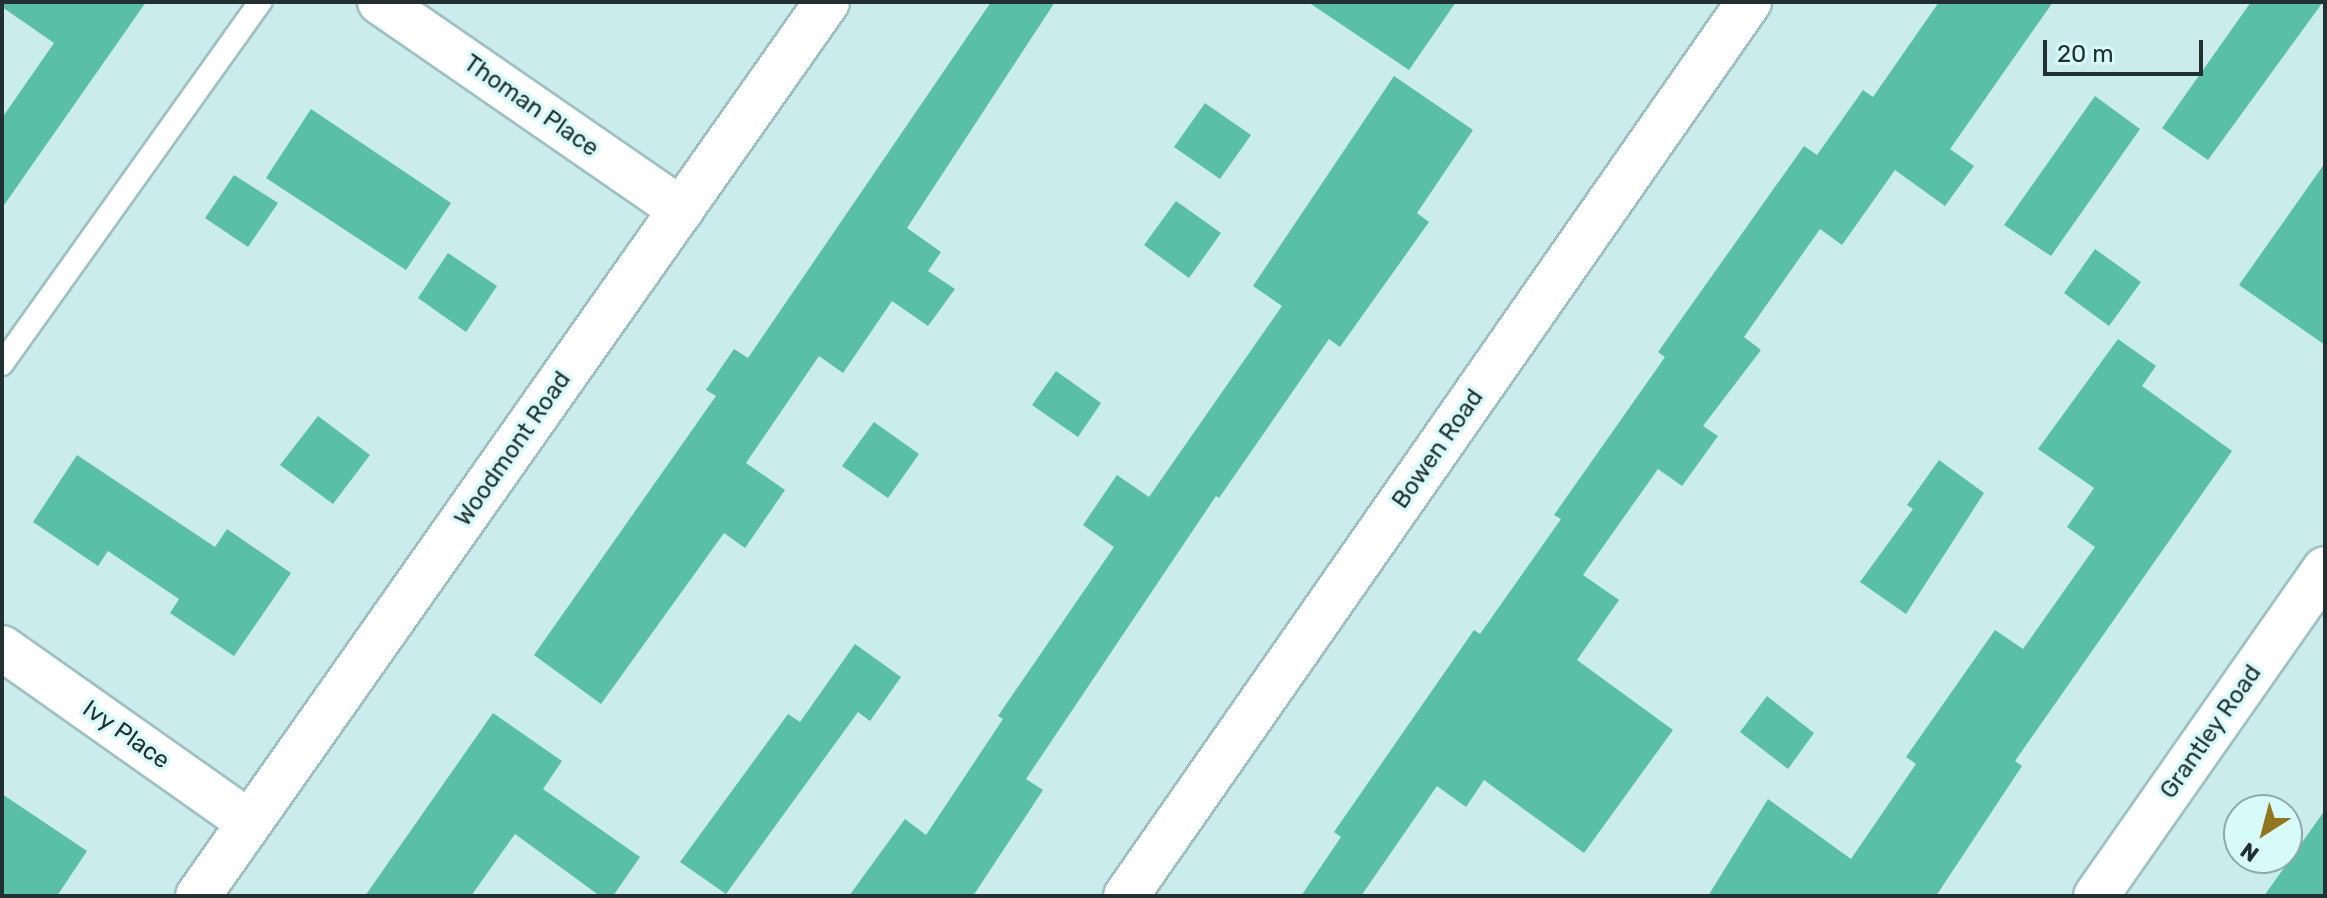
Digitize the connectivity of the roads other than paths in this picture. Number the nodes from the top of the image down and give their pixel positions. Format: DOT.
graph roads {
  1 [pos="260,2"];
  2 [pos="380,2"];
  3 [pos="827,2"];
  4 [pos="1749,2"];
  5 [pos="681,210"];
  6 [pos="2,364"];
  7 [pos="2325,569"];
  8 [pos="2,648"];
  9 [pos="249,822"];
  10 [pos="198,896"];
  11 [pos="1126,896"];
  12 [pos="2096,896"];
  1 -- 6 [label="lane"];
  2 -- 5 [label="street, Thoman Place"];
  3 -- 5 [label="street, Woodmont Road"];
  4 -- 11 [label="street, Bowen Road"];
  5 -- 9 [label="street, Woodmont Road"];
  7 -- 12 [label="street, Grantley Road"];
  8 -- 9 [label="street, Ivy Place"];
  9 -- 10 [label="street, Woodmont Road"];
}
